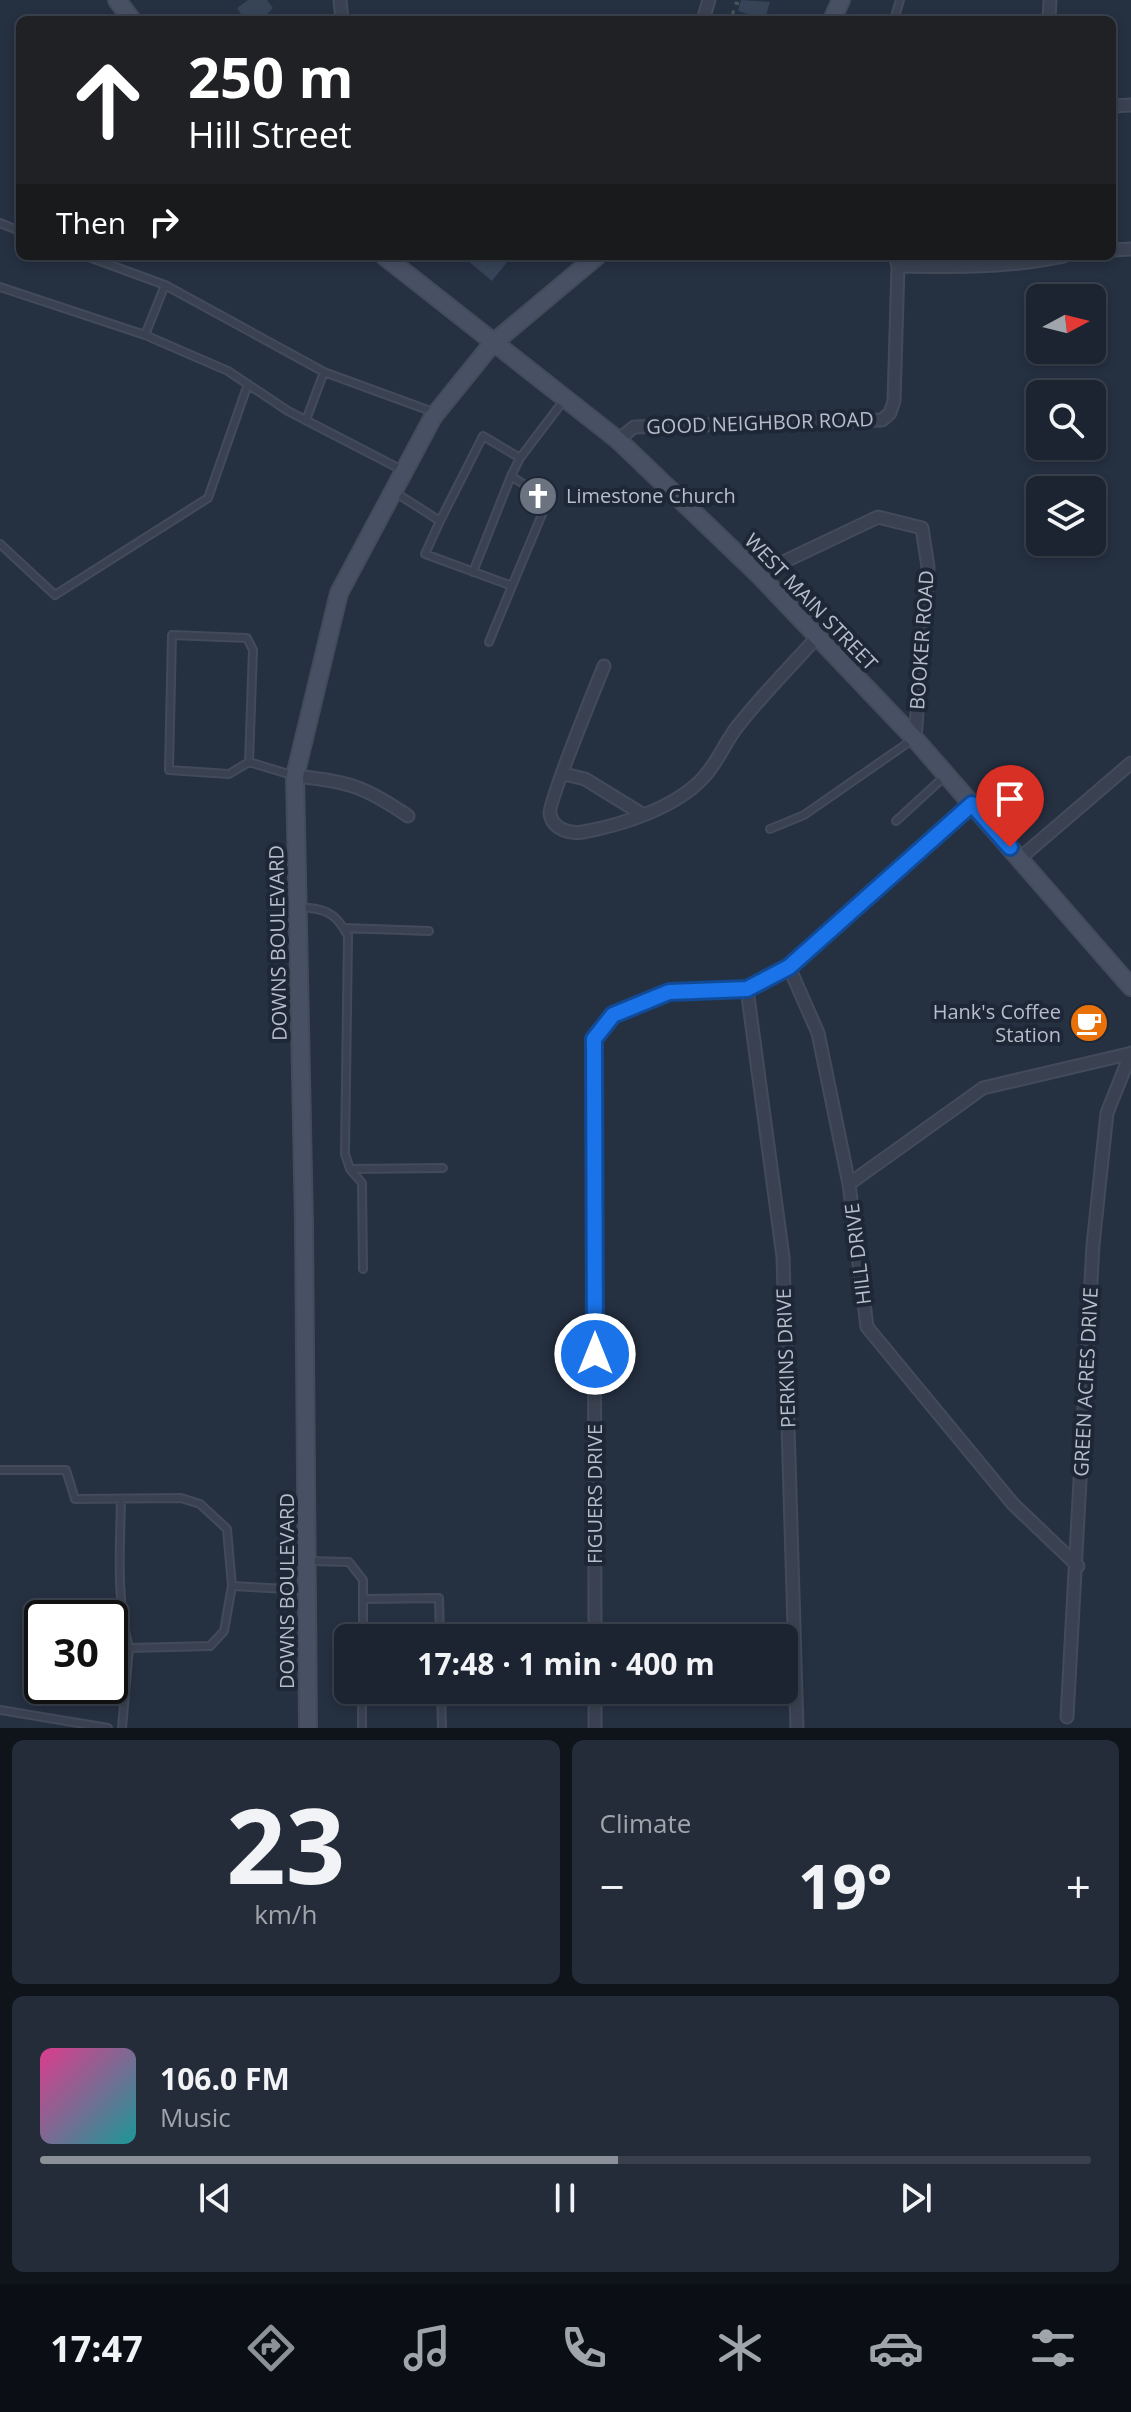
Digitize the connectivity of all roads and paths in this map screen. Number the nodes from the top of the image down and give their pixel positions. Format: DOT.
graph roads {
  1 [pos="739,4"];
  2 [pos="732,16"];
  3 [pos="97,260"];
  4 [pos="389,260"];
  5 [pos="585,260"];
  6 [pos="1045,260"];
  7 [pos="896,261"];
  8 [pos="165,285"];
  9 [pos="0,287"];
  10 [pos="145,335"];
  11 [pos="492,344"];
  12 [pos="324,372"];
  13 [pos="248,384"];
  14 [pos="565,398"];
  15 [pos="436,413"];
  16 [pos="306,420"];
  17 [pos="618,440"];
  18 [pos="520,458"];
  19 [pos="404,471"];
  20 [pos="511,476"];
  21 [pos="393,491"];
  22 [pos="440,521"];
  23 [pos="0,544"];
  24 [pos="473,572"];
  25 [pos="758,574"];
  26 [pos="512,586"];
  27 [pos="818,636"];
  28 [pos="489,642"];
  29 [pos="604,666"];
  30 [pos="915,739"];
  31 [pos="249,762"];
  32 [pos="1131,763"];
  33 [pos="564,774"];
  34 [pos="946,775"];
  35 [pos="295,776"];
  36 [pos="972,804"];
  37 [pos="642,814"];
  38 [pos="408,816"];
  39 [pos="896,821"];
  40 [pos="770,829"];
  41 [pos="1019,859"];
  42 [pos="298,907"];
  43 [pos="344,928"];
  44 [pos="429,931"];
  45 [pos="789,967"];
  46 [pos="1131,987"];
  47 [pos="747,989"];
  48 [pos="1130,1054"];
  49 [pos="443,1168"];
  50 [pos="350,1169"];
  51 [pos="849,1184"];
  52 [pos="363,1269"];
  53 [pos="0,1470"];
  54 [pos="121,1499"];
  55 [pos="307,1561"];
  56 [pos="1078,1566"];
  57 [pos="232,1586"];
  58 [pos="307,1590"];
  59 [pos="363,1599"];
  60 [pos="363,1624"];
  61 [pos="440,1624"];
  62 [pos="595,1624"];
  63 [pos="129,1648"];
  64 [pos="362,1704"];
  65 [pos="441,1704"];
  66 [pos="595,1704"];
  67 [pos="0,1710"];
  68 [pos="1067,1717"];
  69 [pos="108,1728"];
  70 [pos="122,1728"];
  71 [pos="308,1728"];
  72 [pos="362,1728"];
  73 [pos="442,1728"];
  74 [pos="595,1728"];
  75 [pos="797,1728"];
  1 -- 2 [label="path"];
  3 -- 8 [label="lane"];
  4 -- 11 [label="street, WEST MAIN STREET"];
  5 -- 11 [label="street, DOWNS BOULEVARD"];
  6 -- 7 [label="street"];
  7 -- 17 [label="street, GOOD NEIGHBOR ROAD"];
  8 -- 10 [label="lane"];
  8 -- 12 [label="lane"];
  9 -- 10 [label="lane"];
  10 -- 13 [label="lane"];
  11 -- 14 [label="street, WEST MAIN STREET"];
  11 -- 15 [label="street, DOWNS BOULEVARD"];
  12 -- 15 [label="lane"];
  12 -- 16 [label="lane"];
  13 -- 16 [label="lane"];
  13 -- 23 [label="lane"];
  14 -- 17 [label="street, WEST MAIN STREET"];
  14 -- 18 [label="lane"];
  15 -- 19 [label="street, DOWNS BOULEVARD"];
  16 -- 19 [label="lane"];
  17 -- 25 [label="street, WEST MAIN STREET"];
  18 -- 20 [label="lane"];
  18 -- 22 [label="lane"];
  19 -- 21 [label="street, DOWNS BOULEVARD"];
  20 -- 24 [label="lane"];
  20 -- 26 [label="lane"];
  21 -- 22 [label="lane"];
  21 -- 35 [label="street, DOWNS BOULEVARD"];
  22 -- 24 [label="lane"];
  24 -- 26 [label="lane"];
  25 -- 27 [label="street, WEST MAIN STREET"];
  25 -- 30 [label="street, BOOKER ROAD"];
  26 -- 28 [label="lane"];
  27 -- 30 [label="street, WEST MAIN STREET"];
  27 -- 37 [label="street"];
  29 -- 33 [label="street"];
  30 -- 34 [label="street, WEST MAIN STREET"];
  30 -- 40 [label="lane"];
  31 -- 31 [label="lane"];
  31 -- 35 [label="lane"];
  32 -- 41 [label="street"];
  33 -- 37 [label="street"];
  33 -- 37 [label="street"];
  34 -- 36 [label="street, WEST MAIN STREET"];
  34 -- 39 [label="lane"];
  35 -- 38 [label="street"];
  35 -- 42 [label="street, DOWNS BOULEVARD"];
  36 -- 41 [label="street, WEST MAIN STREET"];
  36 -- 45 [label="street, FIGUERS DRIVE"];
  41 -- 46 [label="street, WEST MAIN STREET"];
  42 -- 43 [label="lane"];
  42 -- 55 [label="street, DOWNS BOULEVARD"];
  43 -- 44 [label="lane"];
  43 -- 50 [label="lane"];
  45 -- 47 [label="street, FIGUERS DRIVE"];
  45 -- 51 [label="street, HILL DRIVE"];
  47 -- 62 [label="street, FIGUERS DRIVE"];
  47 -- 75 [label="street, PERKINS DRIVE"];
  48 -- 51 [label="street"];
  48 -- 56 [label="street, GREEN ACRES DRIVE"];
  49 -- 50 [label="lane"];
  50 -- 52 [label="lane"];
  51 -- 56 [label="street, HILL DRIVE"];
  53 -- 54 [label="lane"];
  54 -- 57 [label="lane"];
  54 -- 63 [label="lane"];
  55 -- 58 [label="street, DOWNS BOULEVARD"];
  55 -- 59 [label="lane"];
  56 -- 68 [label="street, GREEN ACRES DRIVE"];
  57 -- 58 [label="lane"];
  57 -- 63 [label="lane"];
  58 -- 71 [label="street, DOWNS BOULEVARD"];
  59 -- 60 [label="lane"];
  59 -- 61 [label="lane"];
  63 -- 70 [label="lane"];
  64 -- 72 [label="lane"];
  65 -- 73 [label="lane"];
  66 -- 74 [label="street"];
  67 -- 69 [label="lane"];
}
